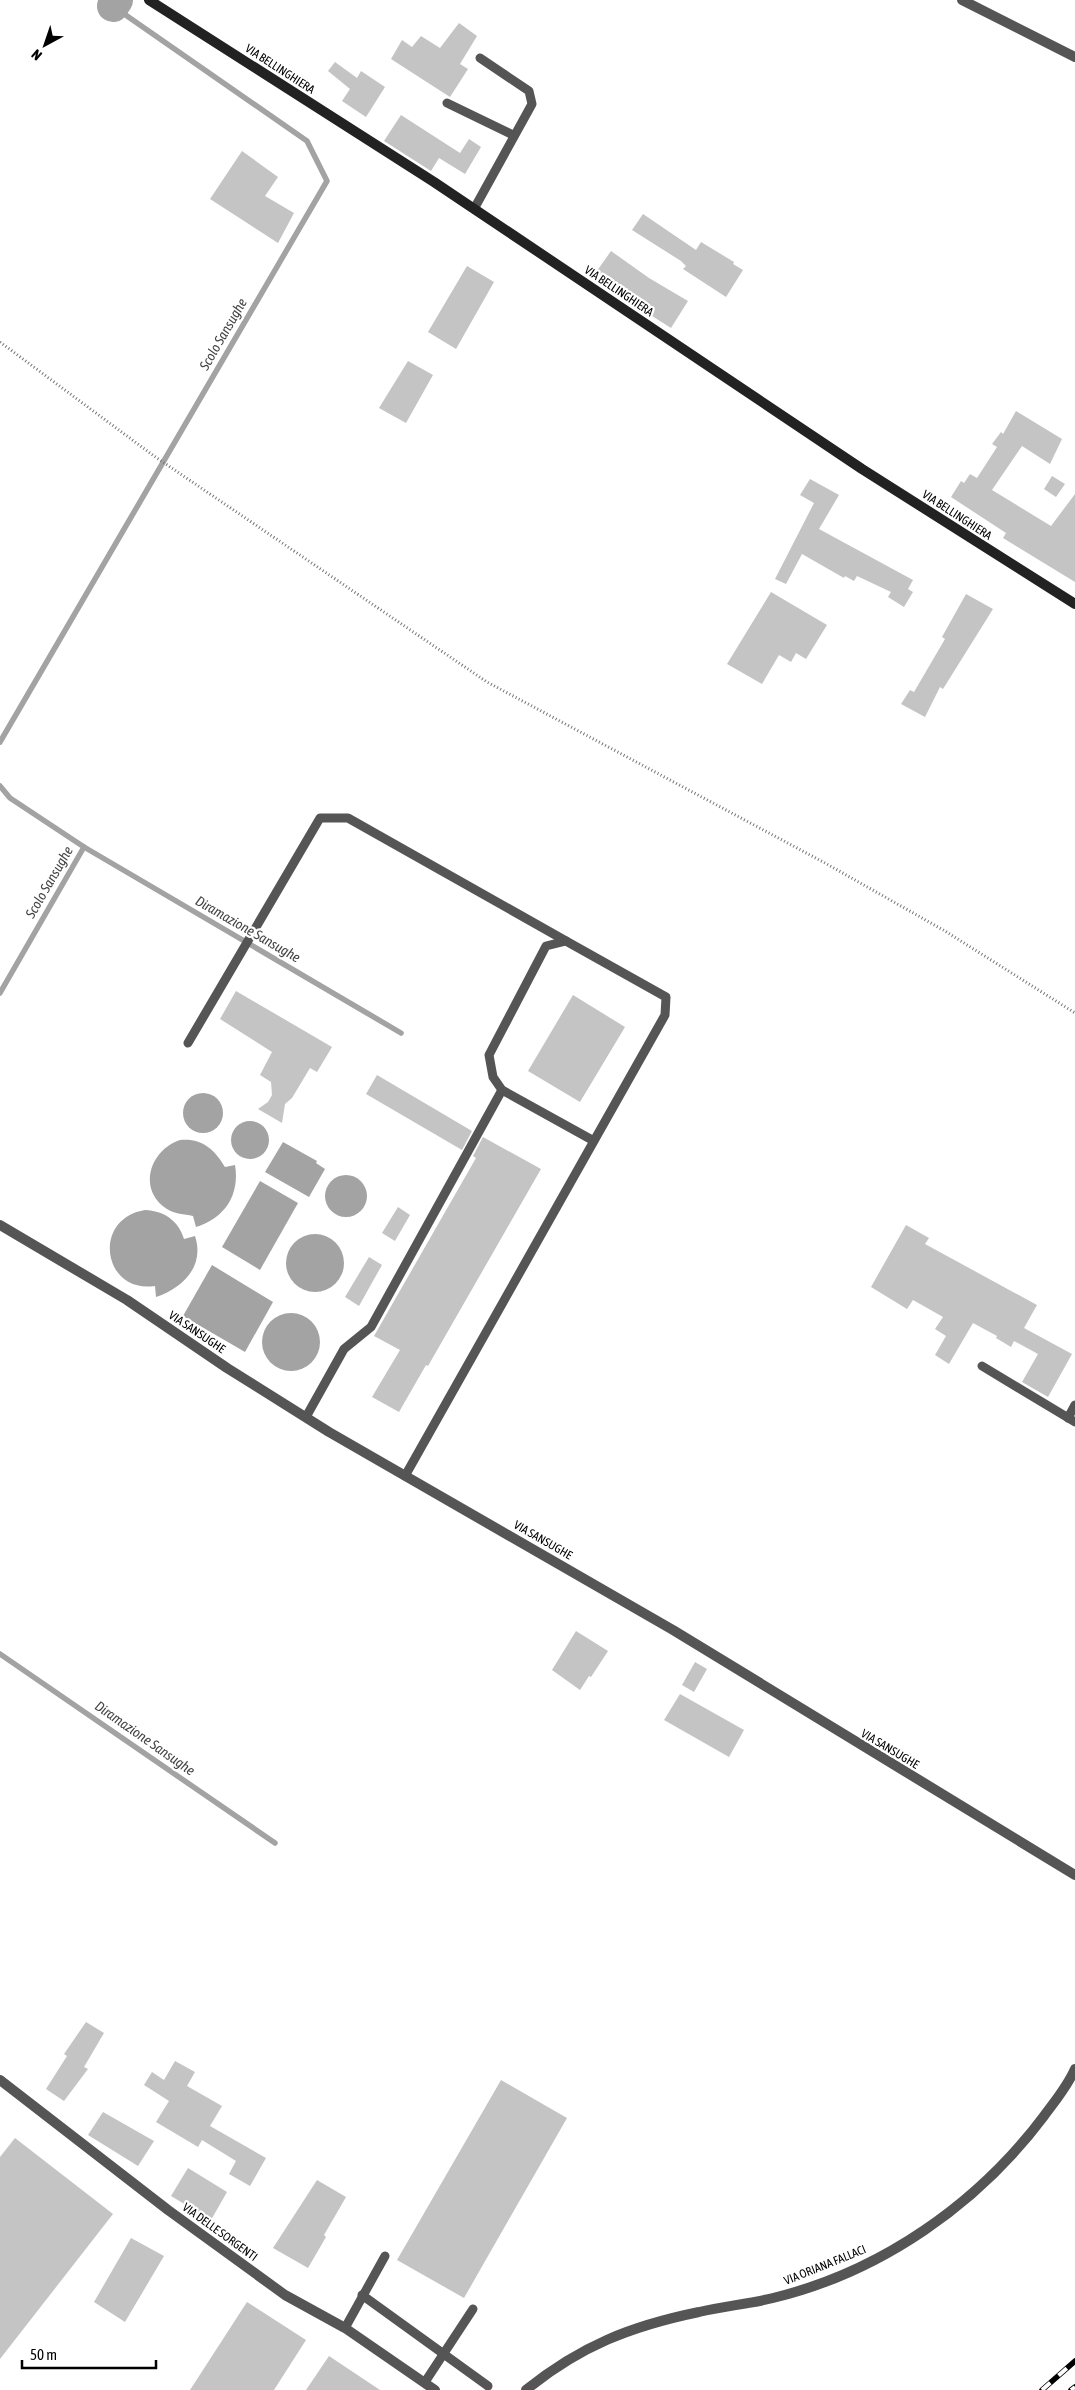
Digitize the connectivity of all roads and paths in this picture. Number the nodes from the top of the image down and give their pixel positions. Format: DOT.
graph roads {
  1 [pos="149,0"];
  2 [pos="962,0"];
  3 [pos="1075,57"];
  4 [pos="480,58"];
  5 [pos="447,103"];
  6 [pos="513,135"];
  7 [pos="474,209"];
  8 [pos="0,342"];
  9 [pos="1075,604"];
  10 [pos="566,942"];
  11 [pos="1075,1013"];
  12 [pos="188,1043"];
  13 [pos="502,1090"];
  14 [pos="594,1141"];
  15 [pos="0,1226"];
  16 [pos="982,1366"];
  17 [pos="1075,1405"];
  18 [pos="306,1417"];
  19 [pos="1071,1420"];
  20 [pos="405,1476"];
  21 [pos="1075,1875"];
  22 [pos="1075,2069"];
  23 [pos="0,2080"];
  24 [pos="385,2256"];
  25 [pos="362,2295"];
  26 [pos="473,2309"];
  27 [pos="345,2328"];
  28 [pos="445,2354"];
  29 [pos="425,2382"];
  30 [pos="488,2386"];
  31 [pos="435,2390"];
  32 [pos="526,2390"];
  1 -- 7 [label="street, VIA BELLINGHIERA"];
  2 -- 3 [label="street"];
  4 -- 6 [label="lane"];
  5 -- 6 [label="lane"];
  6 -- 7 [label="lane"];
  7 -- 9 [label="street, VIA BELLINGHIERA"];
  8 -- 11 [label="path"];
  10 -- 12 [label="lane"];
  10 -- 13 [label="lane"];
  10 -- 14 [label="lane"];
  13 -- 14 [label="lane"];
  13 -- 18 [label="lane"];
  14 -- 20 [label="lane"];
  15 -- 18 [label="street, VIA SANSUGHE"];
  16 -- 19 [label="lane"];
  17 -- 19 [label="lane"];
  18 -- 20 [label="street, VIA SANSUGHE"];
  20 -- 21 [label="street, VIA SANSUGHE"];
  22 -- 32 [label="street, VIA ORIANA FALLACI"];
  23 -- 27 [label="street, VIA DELLE SORGENTI"];
  24 -- 25 [label="lane"];
  25 -- 27 [label="lane"];
  25 -- 28 [label="lane"];
  26 -- 28 [label="lane"];
  27 -- 29 [label="street, VIA DELLE SORGENTI"];
  28 -- 29 [label="lane"];
  28 -- 30 [label="lane"];
  29 -- 31 [label="street, VIA DELLE SORGENTI"];
}
